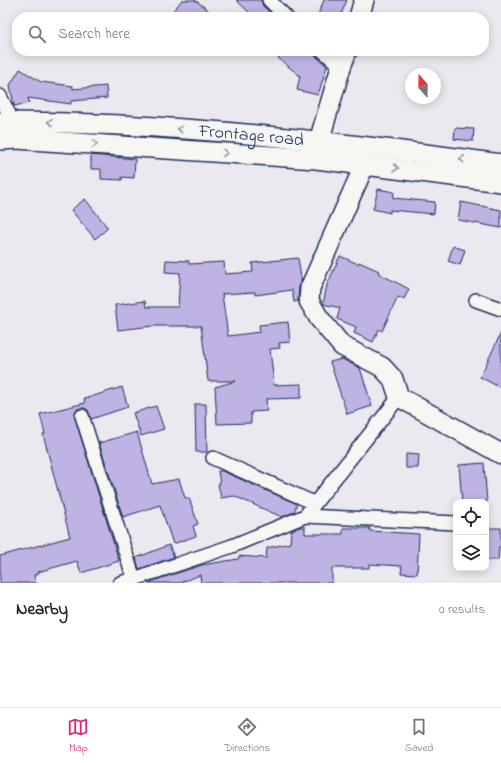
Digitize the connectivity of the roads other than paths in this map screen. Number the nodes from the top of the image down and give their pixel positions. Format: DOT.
graph roads {
  1 [pos="269,0"];
  2 [pos="364,0"];
  3 [pos="281,12"];
  4 [pos="360,12"];
  5 [pos="344,59"];
  6 [pos="0,96"];
  7 [pos="7,131"];
  8 [pos="317,150"];
  9 [pos="365,164"];
  10 [pos="501,164"];
  11 [pos="501,182"];
  12 [pos="476,300"];
  13 [pos="501,309"];
  14 [pos="399,397"];
  15 [pos="82,416"];
  16 [pos="501,454"];
  17 [pos="213,458"];
  18 [pos="314,503"];
  19 [pos="305,516"];
  20 [pos="453,523"];
  21 [pos="133,581"];
  22 [pos="120,583"];
  1 -- 3 [label="street"];
  2 -- 4 [label="main road"];
  5 -- 8 [label="main road"];
  6 -- 7 [label="street"];
  7 -- 8 [label="main road, Frontage road"];
  8 -- 9 [label="main road"];
  10 -- 8 [label="main road, Frontage road, one-way"];
  9 -- 11 [label="main road, one-way"];
  9 -- 14 [label="main road"];
  12 -- 13 [label="street"];
  14 -- 16 [label="main road"];
  14 -- 18 [label="street"];
  15 -- 21 [label="street"];
  17 -- 18 [label="street"];
  18 -- 19 [label="street"];
  19 -- 20 [label="street"];
  19 -- 21 [label="street"];
  21 -- 22 [label="street"];
}
